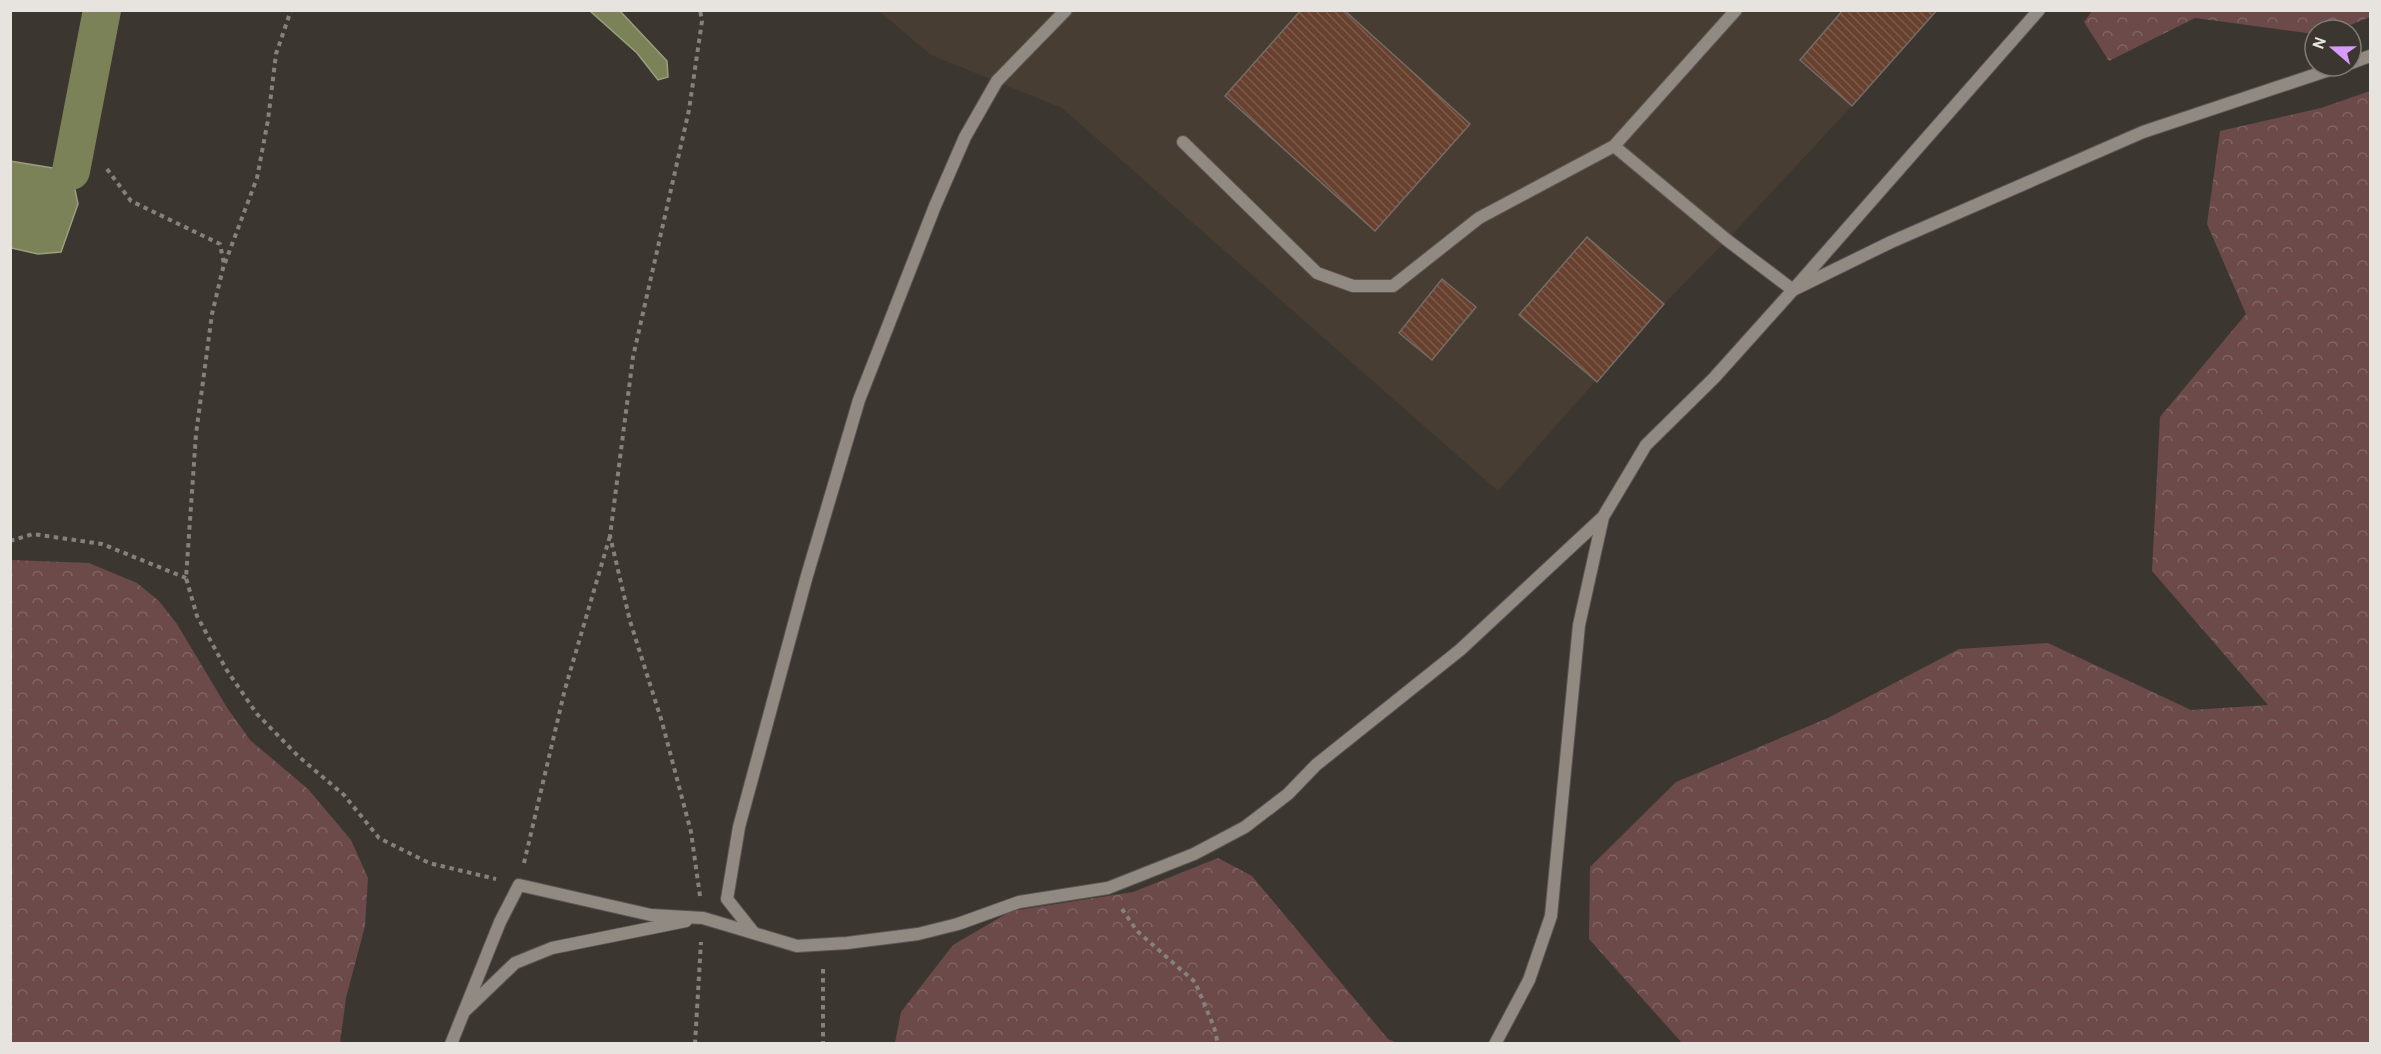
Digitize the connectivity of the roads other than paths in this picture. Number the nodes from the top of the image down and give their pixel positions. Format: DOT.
graph roads {
  1 [pos="1066,10"];
  2 [pos="1736,10"];
  3 [pos="2039,10"];
  4 [pos="2305,78"];
  5 [pos="1184,142"];
  6 [pos="1614,146"];
  7 [pos="1793,290"];
  8 [pos="1603,517"];
  9 [pos="703,918"];
  10 [pos="754,933"];
  11 [pos="462,1014"];
  12 [pos="451,1044"];
  13 [pos="1495,1044"];
  1 -- 10 [label="street"];
  2 -- 6 [label="street"];
  3 -- 7 [label="street"];
  4 -- 7 [label="street"];
  5 -- 6 [label="street"];
  6 -- 7 [label="street"];
  7 -- 8 [label="street"];
  8 -- 10 [label="street"];
  8 -- 13 [label="street"];
  9 -- 10 [label="street"];
  9 -- 11 [label="street"];
  9 -- 11 [label="street"];
  11 -- 12 [label="street"];
}
